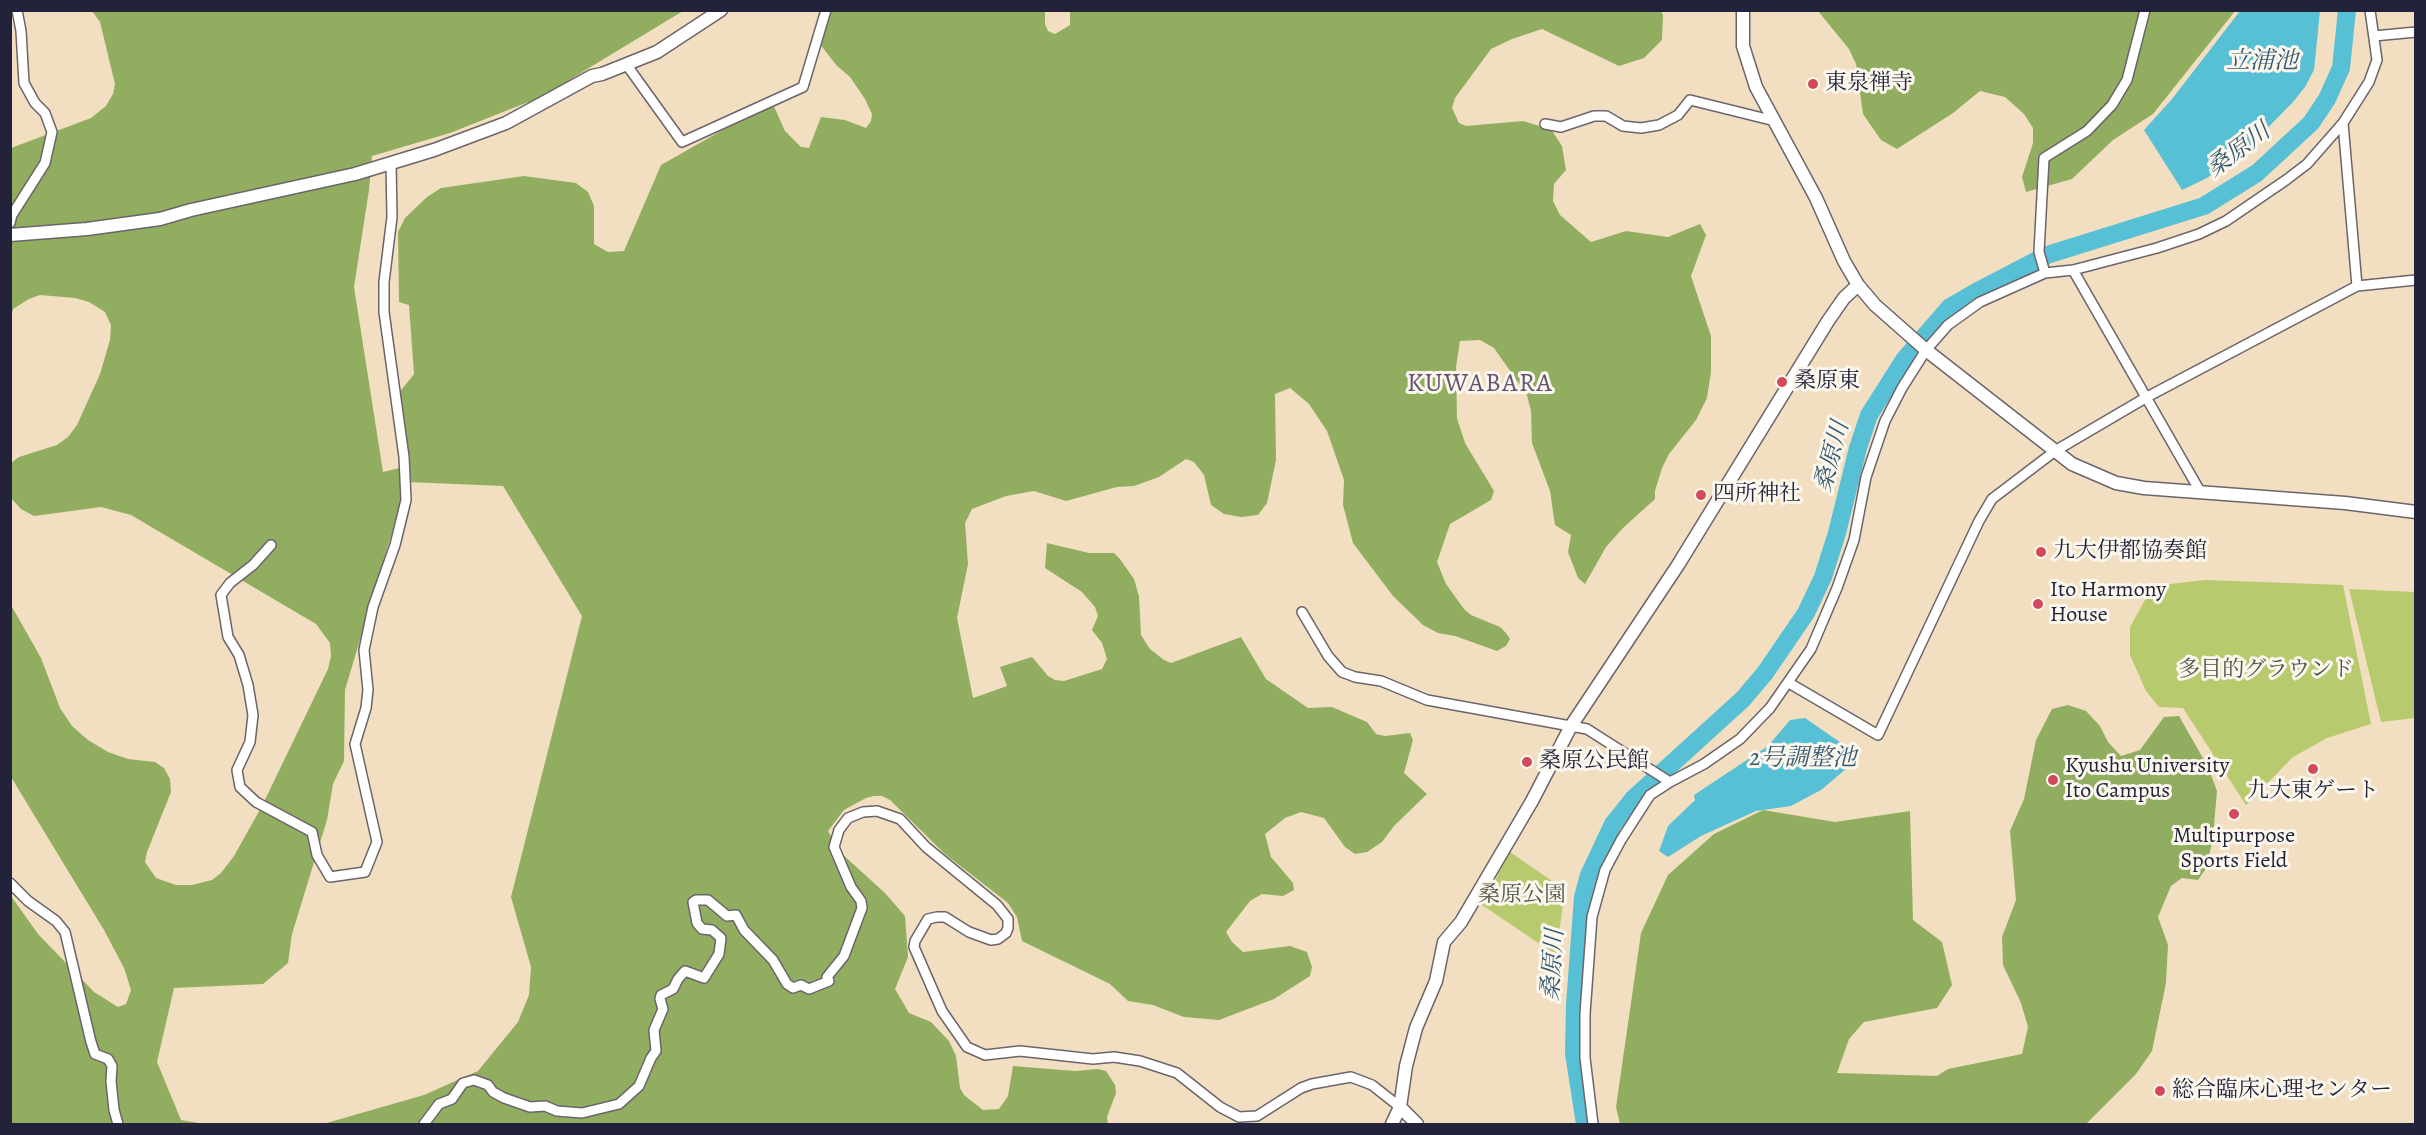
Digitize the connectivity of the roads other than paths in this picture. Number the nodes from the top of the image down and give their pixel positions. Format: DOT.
graph roads {
  1 [pos="17,10"];
  2 [pos="721,10"];
  3 [pos="826,10"];
  4 [pos="1743,10"];
  5 [pos="2145,10"];
  6 [pos="2370,10"];
  7 [pos="2415,32"];
  8 [pos="2374,36"];
  9 [pos="626,64"];
  10 [pos="1775,122"];
  11 [pos="2343,123"];
  12 [pos="1545,124"];
  13 [pos="391,163"];
  14 [pos="10,224"];
  15 [pos="10,235"];
  16 [pos="2073,270"];
  17 [pos="2045,273"];
  18 [pos="2415,280"];
  19 [pos="1858,285"];
  20 [pos="2357,286"];
  21 [pos="1926,350"];
  22 [pos="2147,397"];
  23 [pos="2055,451"];
  24 [pos="2201,493"];
  25 [pos="2415,512"];
  26 [pos="271,545"];
  27 [pos="1302,612"];
  28 [pos="1789,683"];
  29 [pos="1571,726"];
  30 [pos="1667,780"];
  31 [pos="10,883"];
  32 [pos="1400,1107"];
  33 [pos="118,1125"];
  34 [pos="424,1125"];
  35 [pos="1392,1125"];
  36 [pos="1417,1125"];
  37 [pos="1593,1125"];
  1 -- 14 [label="street"];
  2 -- 9 [label="street"];
  3 -- 9 [label="street"];
  4 -- 10 [label="street"];
  5 -- 17 [label="street"];
  6 -- 8 [label="street"];
  7 -- 8 [label="street"];
  8 -- 11 [label="street"];
  9 -- 13 [label="street"];
  10 -- 12 [label="street"];
  10 -- 19 [label="street"];
  11 -- 16 [label="street"];
  11 -- 20 [label="street"];
  13 -- 15 [label="street"];
  13 -- 26 [label="street"];
  16 -- 17 [label="street"];
  16 -- 22 [label="street"];
  17 -- 21 [label="street"];
  18 -- 20 [label="street"];
  19 -- 21 [label="street"];
  19 -- 29 [label="street"];
  20 -- 22 [label="street"];
  21 -- 23 [label="street"];
  21 -- 28 [label="street"];
  22 -- 23 [label="street"];
  22 -- 24 [label="street"];
  23 -- 24 [label="street"];
  23 -- 28 [label="street"];
  24 -- 25 [label="street"];
  27 -- 29 [label="street"];
  28 -- 30 [label="street"];
  29 -- 30 [label="street"];
  29 -- 32 [label="street"];
  30 -- 37 [label="street"];
  31 -- 33 [label="street"];
  32 -- 34 [label="street"];
  32 -- 35 [label="street"];
  32 -- 36 [label="street"];
}
